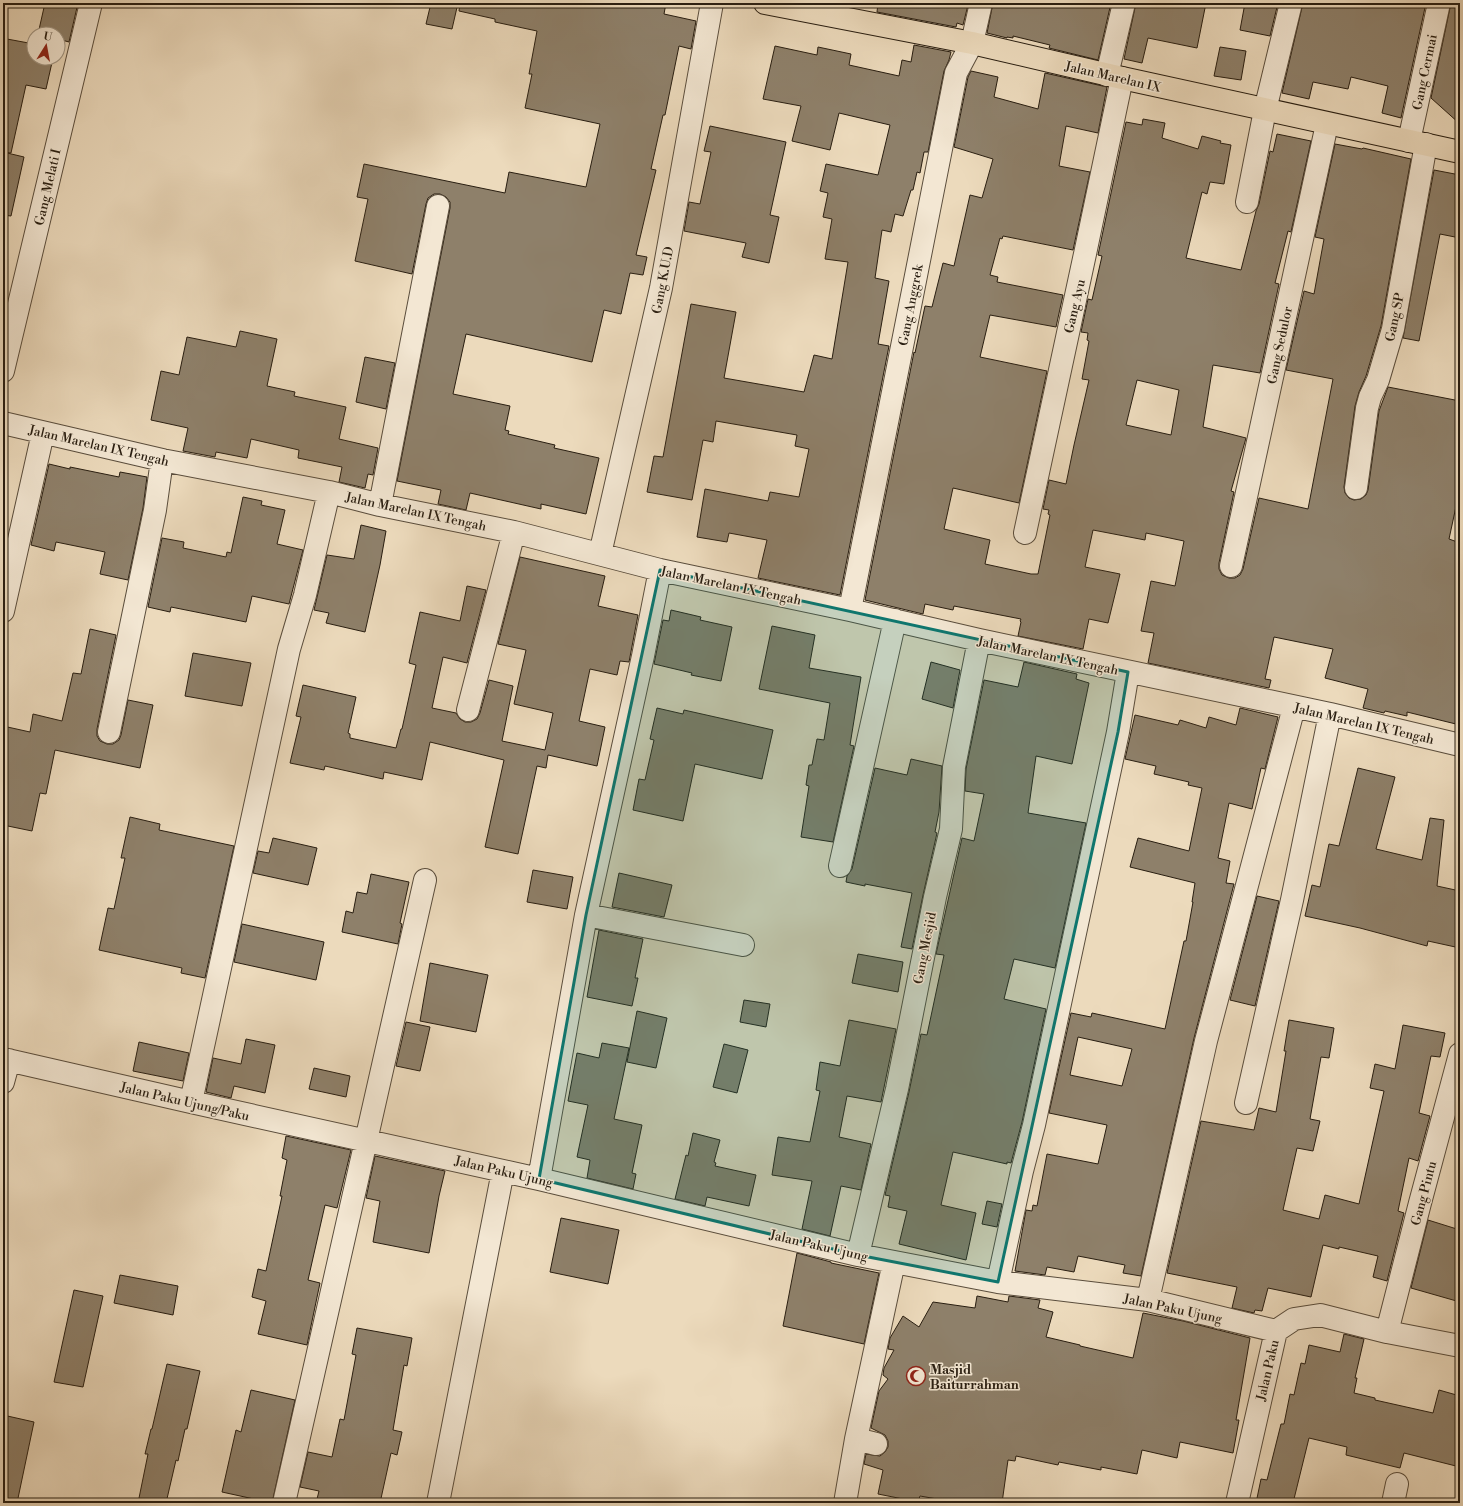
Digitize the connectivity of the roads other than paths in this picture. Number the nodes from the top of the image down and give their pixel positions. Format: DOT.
graph roads {
  1 [pos="91,3"];
  2 [pos="712,3"];
  3 [pos="765,3"];
  4 [pos="981,3"];
  5 [pos="1124,3"];
  6 [pos="1291,3"];
  7 [pos="1439,3"];
  8 [pos="794,6"];
  9 [pos="972,43"];
  10 [pos="1114,76"];
  11 [pos="1266,110"];
  12 [pos="1327,124"];
  13 [pos="1417,143"];
  14 [pos="1460,152"];
  15 [pos="1247,202"];
  16 [pos="438,206"];
  17 [pos="3,371"];
  18 [pos="3,423"];
  19 [pos="43,433"];
  20 [pos="162,460"];
  21 [pos="1356,488"];
  22 [pos="329,492"];
  23 [pos="380,505"];
  24 [pos="514,532"];
  25 [pos="1025,533"];
  26 [pos="600,554"];
  27 [pos="1231,566"];
  28 [pos="660,570"];
  29 [pos="850,610"];
  30 [pos="3,611"];
  31 [pos="895,620"];
  32 [pos="979,640"];
  33 [pos="1128,672"];
  34 [pos="1294,707"];
  35 [pos="468,710"];
  36 [pos="1330,714"];
  37 [pos="109,732"];
  38 [pos="1460,745"];
  39 [pos="840,866"];
  40 [pos="425,880"];
  41 [pos="586,915"];
  42 [pos="743,945"];
  43 [pos="1460,1054"];
  44 [pos="6,1059"];
  45 [pos="3,1082"];
  46 [pos="191,1102"];
  47 [pos="1246,1103"];
  48 [pos="367,1141"];
  49 [pos="503,1171"];
  50 [pos="539,1179"];
  51 [pos="858,1255"];
  52 [pos="894,1262"];
  53 [pos="998,1282"];
  54 [pos="1148,1300"];
  55 [pos="1276,1330"];
  56 [pos="1387,1332"];
  57 [pos="1460,1346"];
  58 [pos="284,1503"];
  59 [pos="438,1503"];
  60 [pos="845,1503"];
  61 [pos="1237,1503"];
  1 -- 17 [label="street, Gang Melati I"];
  2 -- 26 [label="street, Gang K.U.D"];
  3 -- 8 [label="main road, Jalan Marelan IX"];
  4 -- 9 [label="street, Gang Anggrek"];
  5 -- 10 [label="street, Gang Ayu"];
  6 -- 11 [label="street"];
  7 -- 13 [label="street, Gang Cermai"];
  8 -- 9 [label="main road, Jalan Marelan IX"];
  9 -- 10 [label="main road, Jalan Marelan IX"];
  9 -- 29 [label="street, Gang Anggrek"];
  10 -- 11 [label="main road, Jalan Marelan IX"];
  10 -- 25 [label="street, Gang Ayu"];
  11 -- 12 [label="main road, Jalan Marelan IX"];
  11 -- 15 [label="street"];
  12 -- 13 [label="main road, Jalan Marelan IX"];
  12 -- 27 [label="street, Gang Sedulor"];
  13 -- 14 [label="main road, Jalan Marelan IX"];
  13 -- 21 [label="street, Gang SP"];
  16 -- 23 [label="street"];
  18 -- 19 [label="street, Jalan Marelan IX Tengah"];
  19 -- 20 [label="street, Jalan Marelan IX Tengah"];
  19 -- 30 [label="street"];
  20 -- 22 [label="street, Jalan Marelan IX Tengah"];
  20 -- 37 [label="street"];
  22 -- 23 [label="street, Jalan Marelan IX Tengah"];
  22 -- 46 [label="street"];
  23 -- 24 [label="street, Jalan Marelan IX Tengah"];
  24 -- 26 [label="street, Jalan Marelan IX Tengah"];
  24 -- 35 [label="street"];
  26 -- 28 [label="street, Jalan Marelan IX Tengah"];
  28 -- 29 [label="street, Jalan Marelan IX Tengah"];
  28 -- 41 [label="street"];
  29 -- 31 [label="street, Jalan Marelan IX Tengah"];
  31 -- 32 [label="street, Jalan Marelan IX Tengah"];
  31 -- 39 [label="street"];
  32 -- 33 [label="street, Jalan Marelan IX Tengah"];
  32 -- 51 [label="street, Gang Mesjid"];
  33 -- 34 [label="street, Jalan Marelan IX Tengah"];
  33 -- 53 [label="street"];
  34 -- 36 [label="street, Jalan Marelan IX Tengah"];
  34 -- 54 [label="street"];
  36 -- 38 [label="street, Jalan Marelan IX Tengah"];
  36 -- 47 [label="street"];
  40 -- 48 [label="street"];
  41 -- 42 [label="street"];
  41 -- 50 [label="street"];
  43 -- 56 [label="street, Gang Pintu"];
  44 -- 45 [label="street"];
  44 -- 46 [label="street, Jalan Paku Ujung/Paku"];
  46 -- 48 [label="street, Jalan Paku Ujung/Paku"];
  48 -- 49 [label="street, Jalan Paku Ujung"];
  48 -- 58 [label="street"];
  49 -- 50 [label="street, Jalan Paku Ujung"];
  49 -- 59 [label="street"];
  50 -- 51 [label="street, Jalan Paku Ujung"];
  51 -- 52 [label="street, Jalan Paku Ujung"];
  52 -- 53 [label="street, Jalan Paku Ujung"];
  52 -- 60 [label="street"];
  53 -- 54 [label="street, Jalan Paku Ujung"];
  54 -- 55 [label="street, Jalan Paku Ujung"];
  55 -- 56 [label="street, Jalan Paku"];
  55 -- 61 [label="street, Jalan Paku"];
  56 -- 57 [label="street, Jalan Paku"];
}
